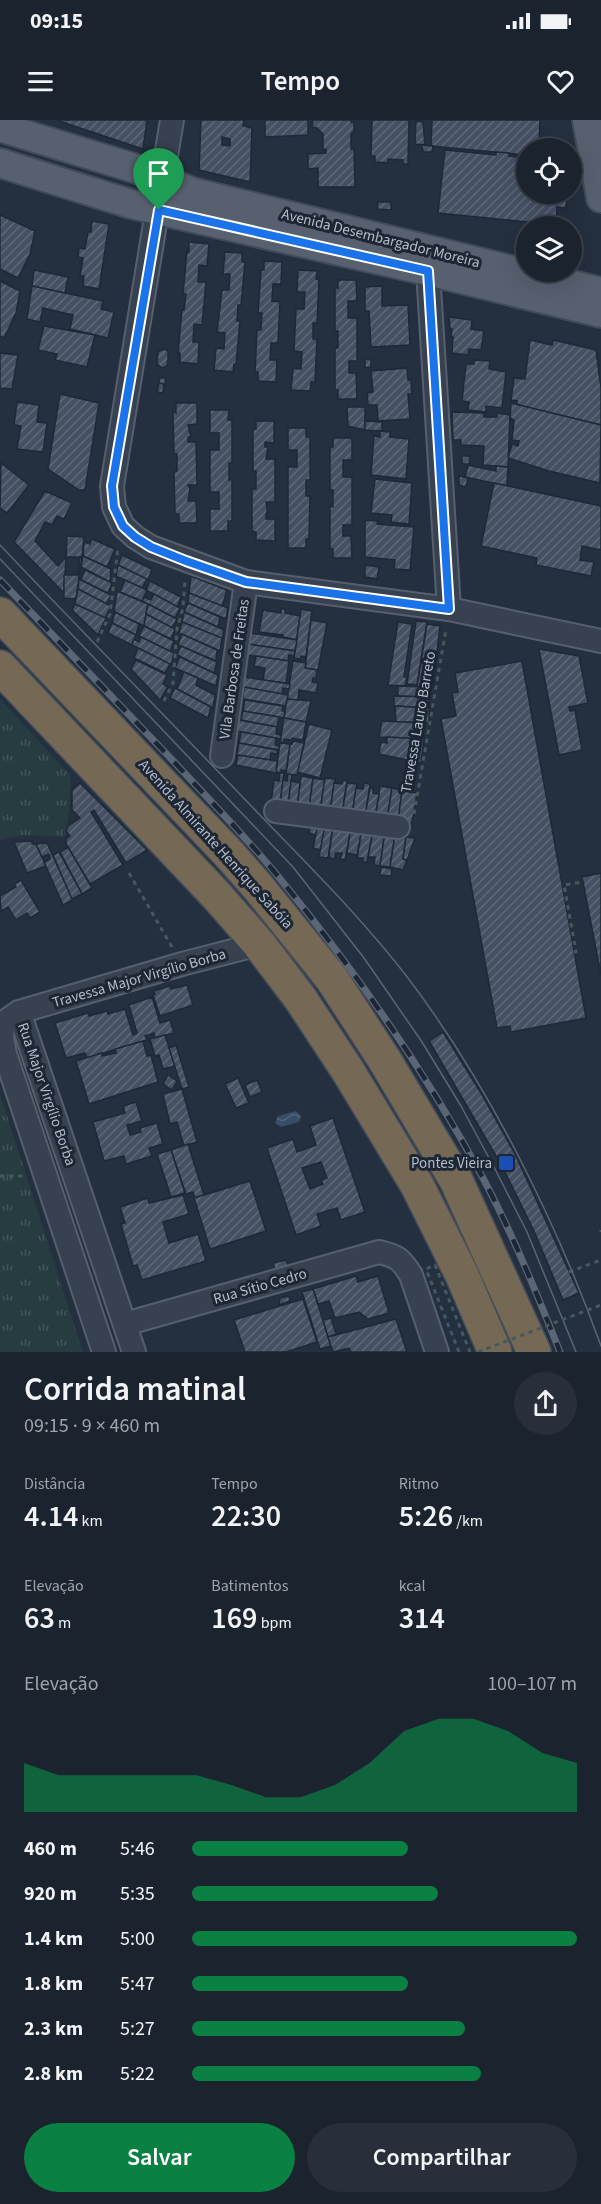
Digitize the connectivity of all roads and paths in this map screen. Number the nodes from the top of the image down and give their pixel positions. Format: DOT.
graph roads {
  1 [pos="172,120"];
  2 [pos="587,120"];
  3 [pos="0,128"];
  4 [pos="0,163"];
  5 [pos="163,180"];
  6 [pos="601,198"];
  7 [pos="159,210"];
  8 [pos="428,271"];
  9 [pos="601,292"];
  10 [pos="601,314"];
  11 [pos="123,526"];
  12 [pos="186,561"];
  13 [pos="246,582"];
  14 [pos="449,609"];
  15 [pos="0,614"];
  16 [pos="601,641"];
  17 [pos="97,642"];
  18 [pos="0,668"];
  19 [pos="164,701"];
  20 [pos="222,756"];
  21 [pos="276,810"];
  22 [pos="398,826"];
  23 [pos="129,873"];
  24 [pos="583,882"];
  25 [pos="259,944"];
  26 [pos="574,952"];
  27 [pos="182,964"];
  28 [pos="19,1012"];
  29 [pos="0,1176"];
  30 [pos="26,1176"];
  31 [pos="601,1260"];
  32 [pos="569,1272"];
  33 [pos="601,1305"];
  34 [pos="126,1324"];
  35 [pos="104,1352"];
  36 [pos="134,1352"];
  37 [pos="437,1352"];
  38 [pos="459,1352"];
  39 [pos="470,1352"];
  40 [pos="478,1352"];
  41 [pos="495,1352"];
  42 [pos="534,1352"];
  1 -- 5 [label="street"];
  2 -- 6 [label="main road"];
  3 -- 5 [label="main road, Avenida Desembargador Moreira"];
  4 -- 7 [label="main road, Avenida Desembargador Moreira"];
  5 -- 7 [label="street"];
  5 -- 9 [label="main road, Avenida Desembargador Moreira"];
  7 -- 8 [label="main road, Avenida Desembargador Moreira"];
  7 -- 11 [label="street"];
  8 -- 10 [label="main road, Avenida Desembargador Moreira"];
  8 -- 14 [label="street"];
  11 -- 12 [label="street"];
  11 -- 17 [label="path"];
  12 -- 13 [label="street"];
  12 -- 19 [label="path"];
  13 -- 14 [label="street"];
  13 -- 20 [label="street, Vila Barbosa de Freitas"];
  14 -- 16 [label="street"];
  14 -- 22 [label="path, Travessa Lauro Barreto"];
  15 -- 42 [label="highway, Avenida Almirante Henrique Sabóia"];
  18 -- 25 [label="highway"];
  21 -- 22 [label="street"];
  23 -- 27 [label="path"];
  24 -- 26 [label="path"];
  25 -- 27 [label="street, Travessa Major Virgílio Borba"];
  25 -- 41 [label="highway"];
  27 -- 28 [label="street, Travessa Major Virgílio Borba"];
  28 -- 34 [label="street, Rua Major Virgílio Borba"];
  28 -- 35 [label="street, Rua Major Virgílio Borba"];
  29 -- 30 [label="path"];
  31 -- 32 [label="path"];
  33 -- 40 [label="path, bridge"];
  34 -- 36 [label="street, Rua Major Virgílio Borba"];
  34 -- 37 [label="street, Rua Sítio Cedro"];
  38 -- 39 [label="path, bridge"];
}
